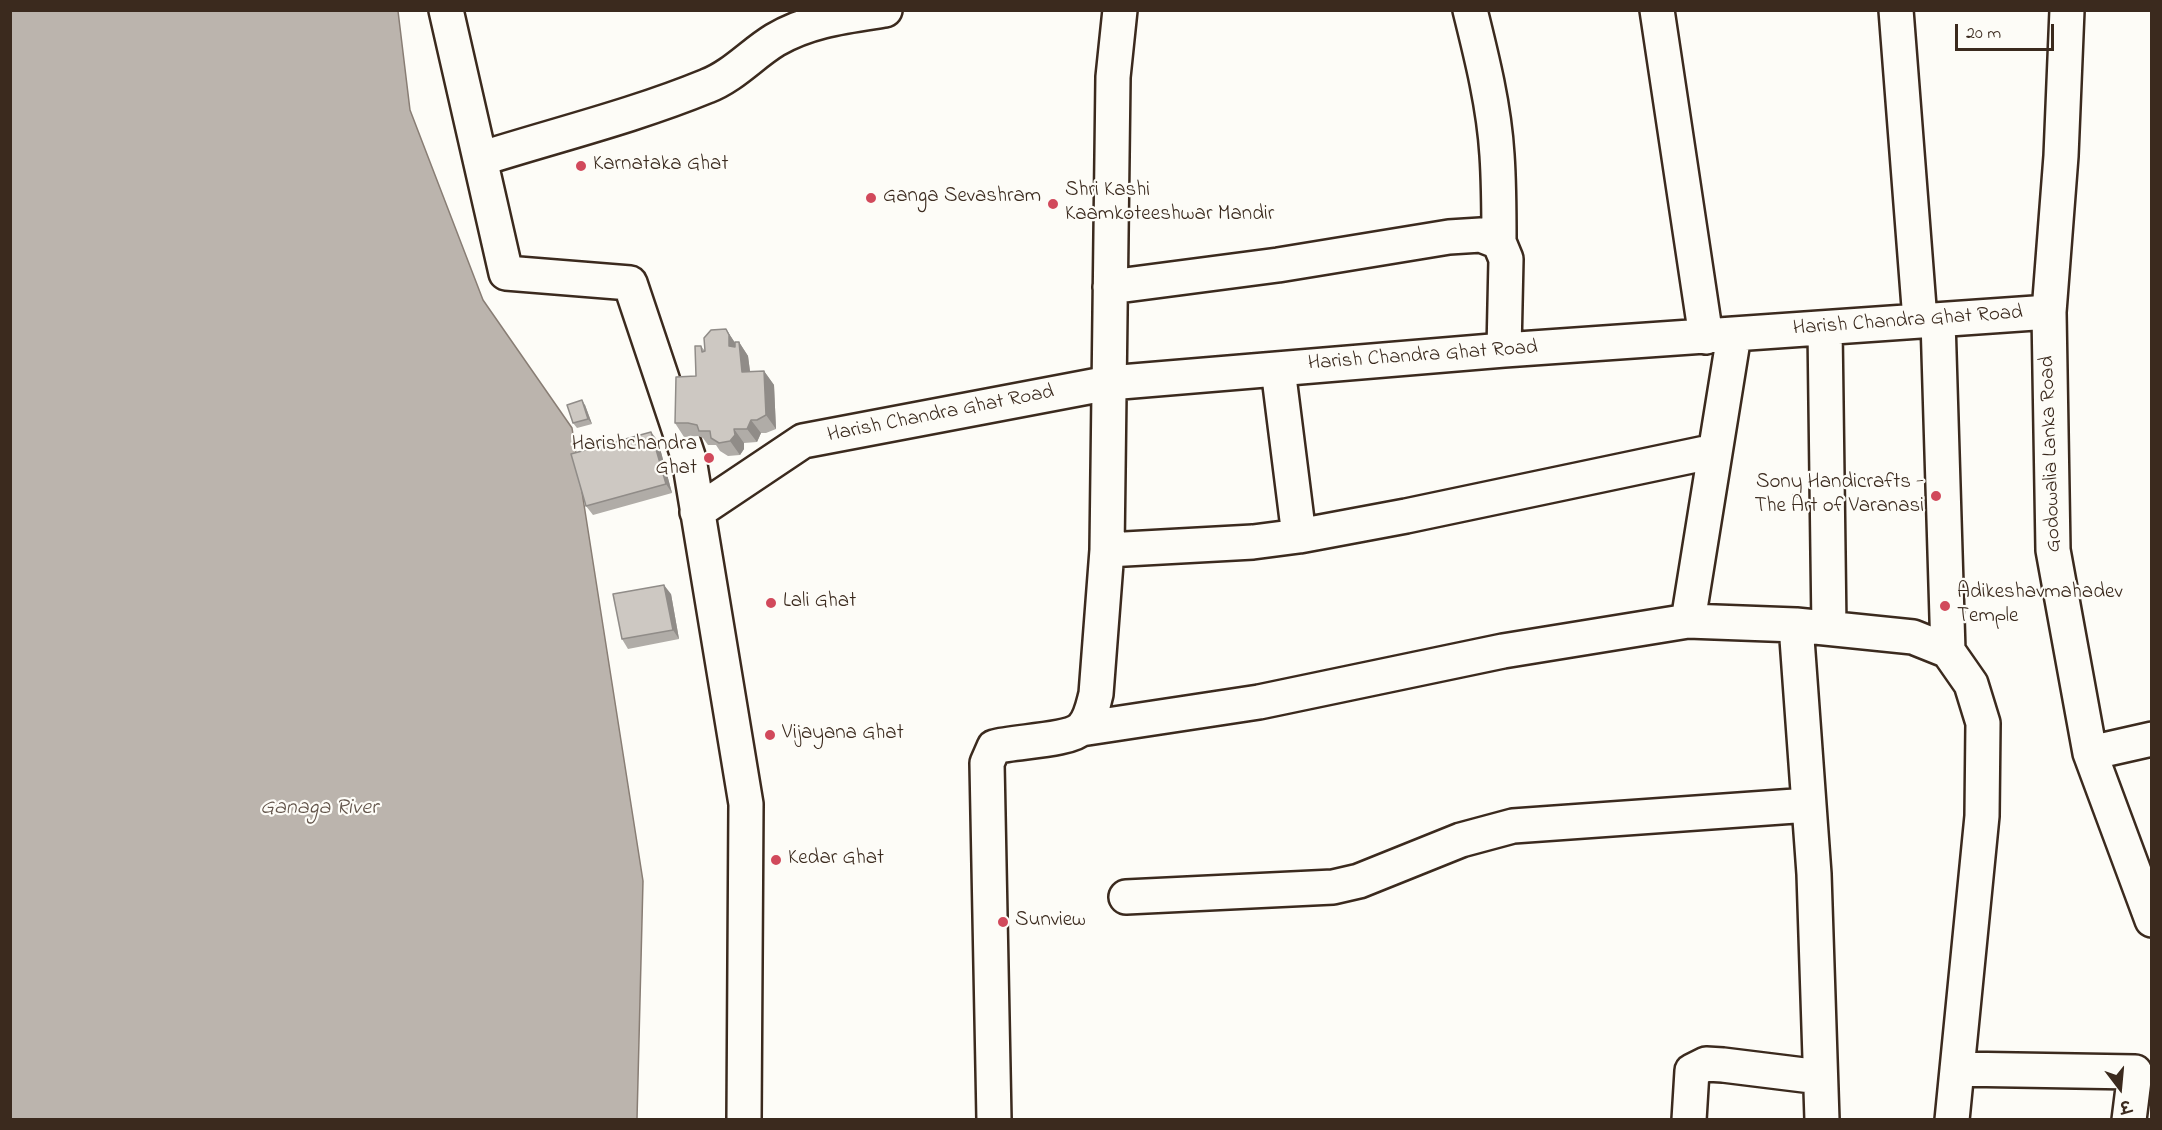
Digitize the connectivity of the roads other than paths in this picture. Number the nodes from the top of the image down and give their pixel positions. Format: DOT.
graph roads {
  1 [pos="446,10"];
  2 [pos="885,10"];
  3 [pos="1120,10"];
  4 [pos="1470,10"];
  5 [pos="1657,10"];
  6 [pos="1896,10"];
  7 [pos="2067,10"];
  8 [pos="480,159"];
  9 [pos="1499,242"];
  10 [pos="1110,287"];
  11 [pos="2049,312"];
  12 [pos="1929,320"];
  13 [pos="1825,328"];
  14 [pos="1720,336"];
  15 [pos="1504,350"];
  16 [pos="1278,369"];
  17 [pos="1109,383"];
  18 [pos="1715,451"];
  19 [pos="697,512"];
  20 [pos="1299,536"];
  21 [pos="1107,550"];
  22 [pos="1689,621"];
  23 [pos="1796,625"];
  24 [pos="1829,628"];
  25 [pos="1948,651"];
  26 [pos="1081,729"];
  27 [pos="2151,739"];
  28 [pos="2090,753"];
  29 [pos="1809,805"];
  30 [pos="1126,897"];
  31 [pos="2151,920"];
  32 [pos="1957,1069"];
  33 [pos="1820,1077"];
  34 [pos="744,1119"];
  35 [pos="994,1119"];
  36 [pos="1689,1119"];
  37 [pos="1822,1119"];
  38 [pos="1952,1119"];
  39 [pos="2129,1119"];
  1 -- 8 [label="street"];
  2 -- 8 [label="street"];
  3 -- 10 [label="street"];
  4 -- 9 [label="street"];
  5 -- 14 [label="street"];
  6 -- 12 [label="street"];
  7 -- 11 [label="street, Godowalia Lanka Road"];
  8 -- 19 [label="street"];
  9 -- 10 [label="street"];
  9 -- 15 [label="street"];
  10 -- 17 [label="street"];
  11 -- 12 [label="street, Harish Chandra Ghat Road"];
  11 -- 28 [label="street, Godowalia Lanka Road"];
  12 -- 13 [label="street, Harish Chandra Ghat Road"];
  12 -- 25 [label="street"];
  13 -- 14 [label="street, Harish Chandra Ghat Road"];
  13 -- 24 [label="street"];
  14 -- 15 [label="street, Harish Chandra Ghat Road"];
  14 -- 18 [label="street"];
  15 -- 16 [label="street, Harish Chandra Ghat Road"];
  16 -- 17 [label="street, Harish Chandra Ghat Road"];
  16 -- 20 [label="street"];
  17 -- 19 [label="street, Harish Chandra Ghat Road"];
  17 -- 21 [label="street"];
  18 -- 20 [label="street"];
  18 -- 22 [label="street"];
  19 -- 34 [label="street"];
  20 -- 21 [label="street"];
  21 -- 26 [label="street"];
  22 -- 23 [label="street"];
  22 -- 26 [label="street"];
  23 -- 24 [label="street"];
  23 -- 29 [label="street"];
  24 -- 25 [label="street"];
  25 -- 32 [label="street"];
  26 -- 35 [label="street"];
  27 -- 28 [label="street"];
  28 -- 31 [label="street, Godowalia Lanka Road"];
  29 -- 30 [label="street"];
  29 -- 33 [label="street"];
  32 -- 38 [label="street"];
  32 -- 39 [label="street"];
  33 -- 36 [label="street"];
  33 -- 37 [label="street"];
}
